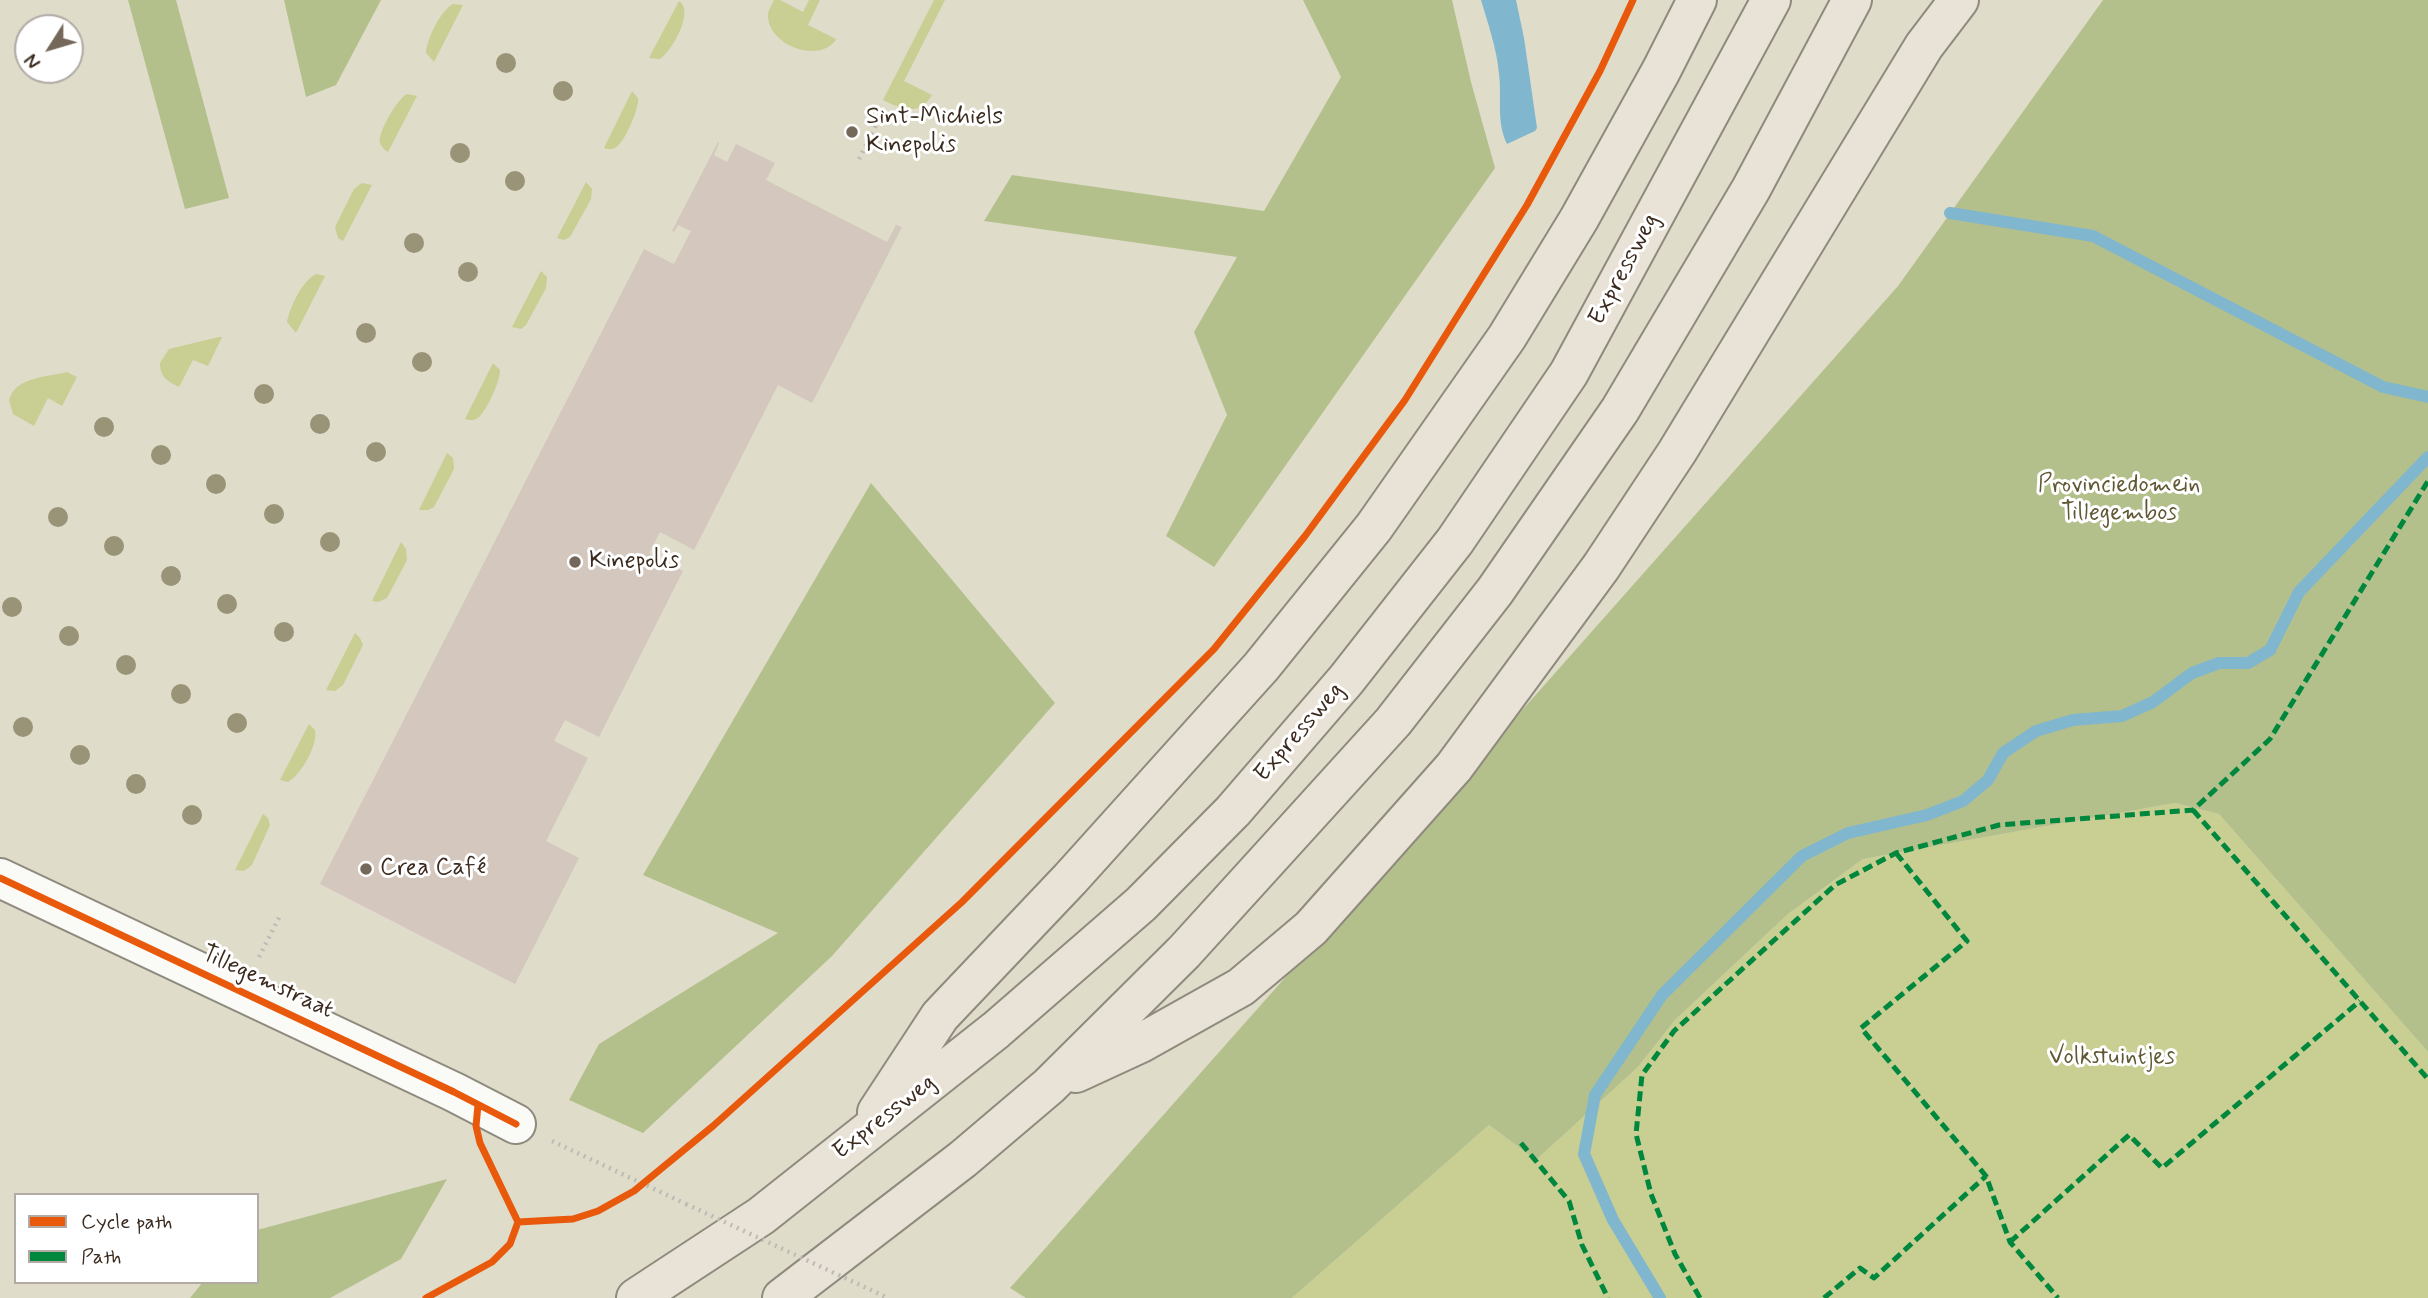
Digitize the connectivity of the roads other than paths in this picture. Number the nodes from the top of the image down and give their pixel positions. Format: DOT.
graph roads {
  1 [pos="1697,0"];
  2 [pos="1771,0"];
  3 [pos="1852,0"];
  4 [pos="1959,0"];
  5 [pos="0,878"];
  6 [pos="1049,1086"];
  7 [pos="516,1124"];
  8 [pos="859,1140"];
  9 [pos="636,1298"];
  10 [pos="782,1298"];
  1 -- 8 [label="highway"];
  2 -- 8 [label="highway, Expressweg"];
  3 -- 6 [label="highway"];
  4 -- 6 [label="highway"];
  5 -- 7 [label="street, Tillegemstraat"];
  6 -- 10 [label="highway"];
  8 -- 9 [label="highway, Expressweg"];
}
